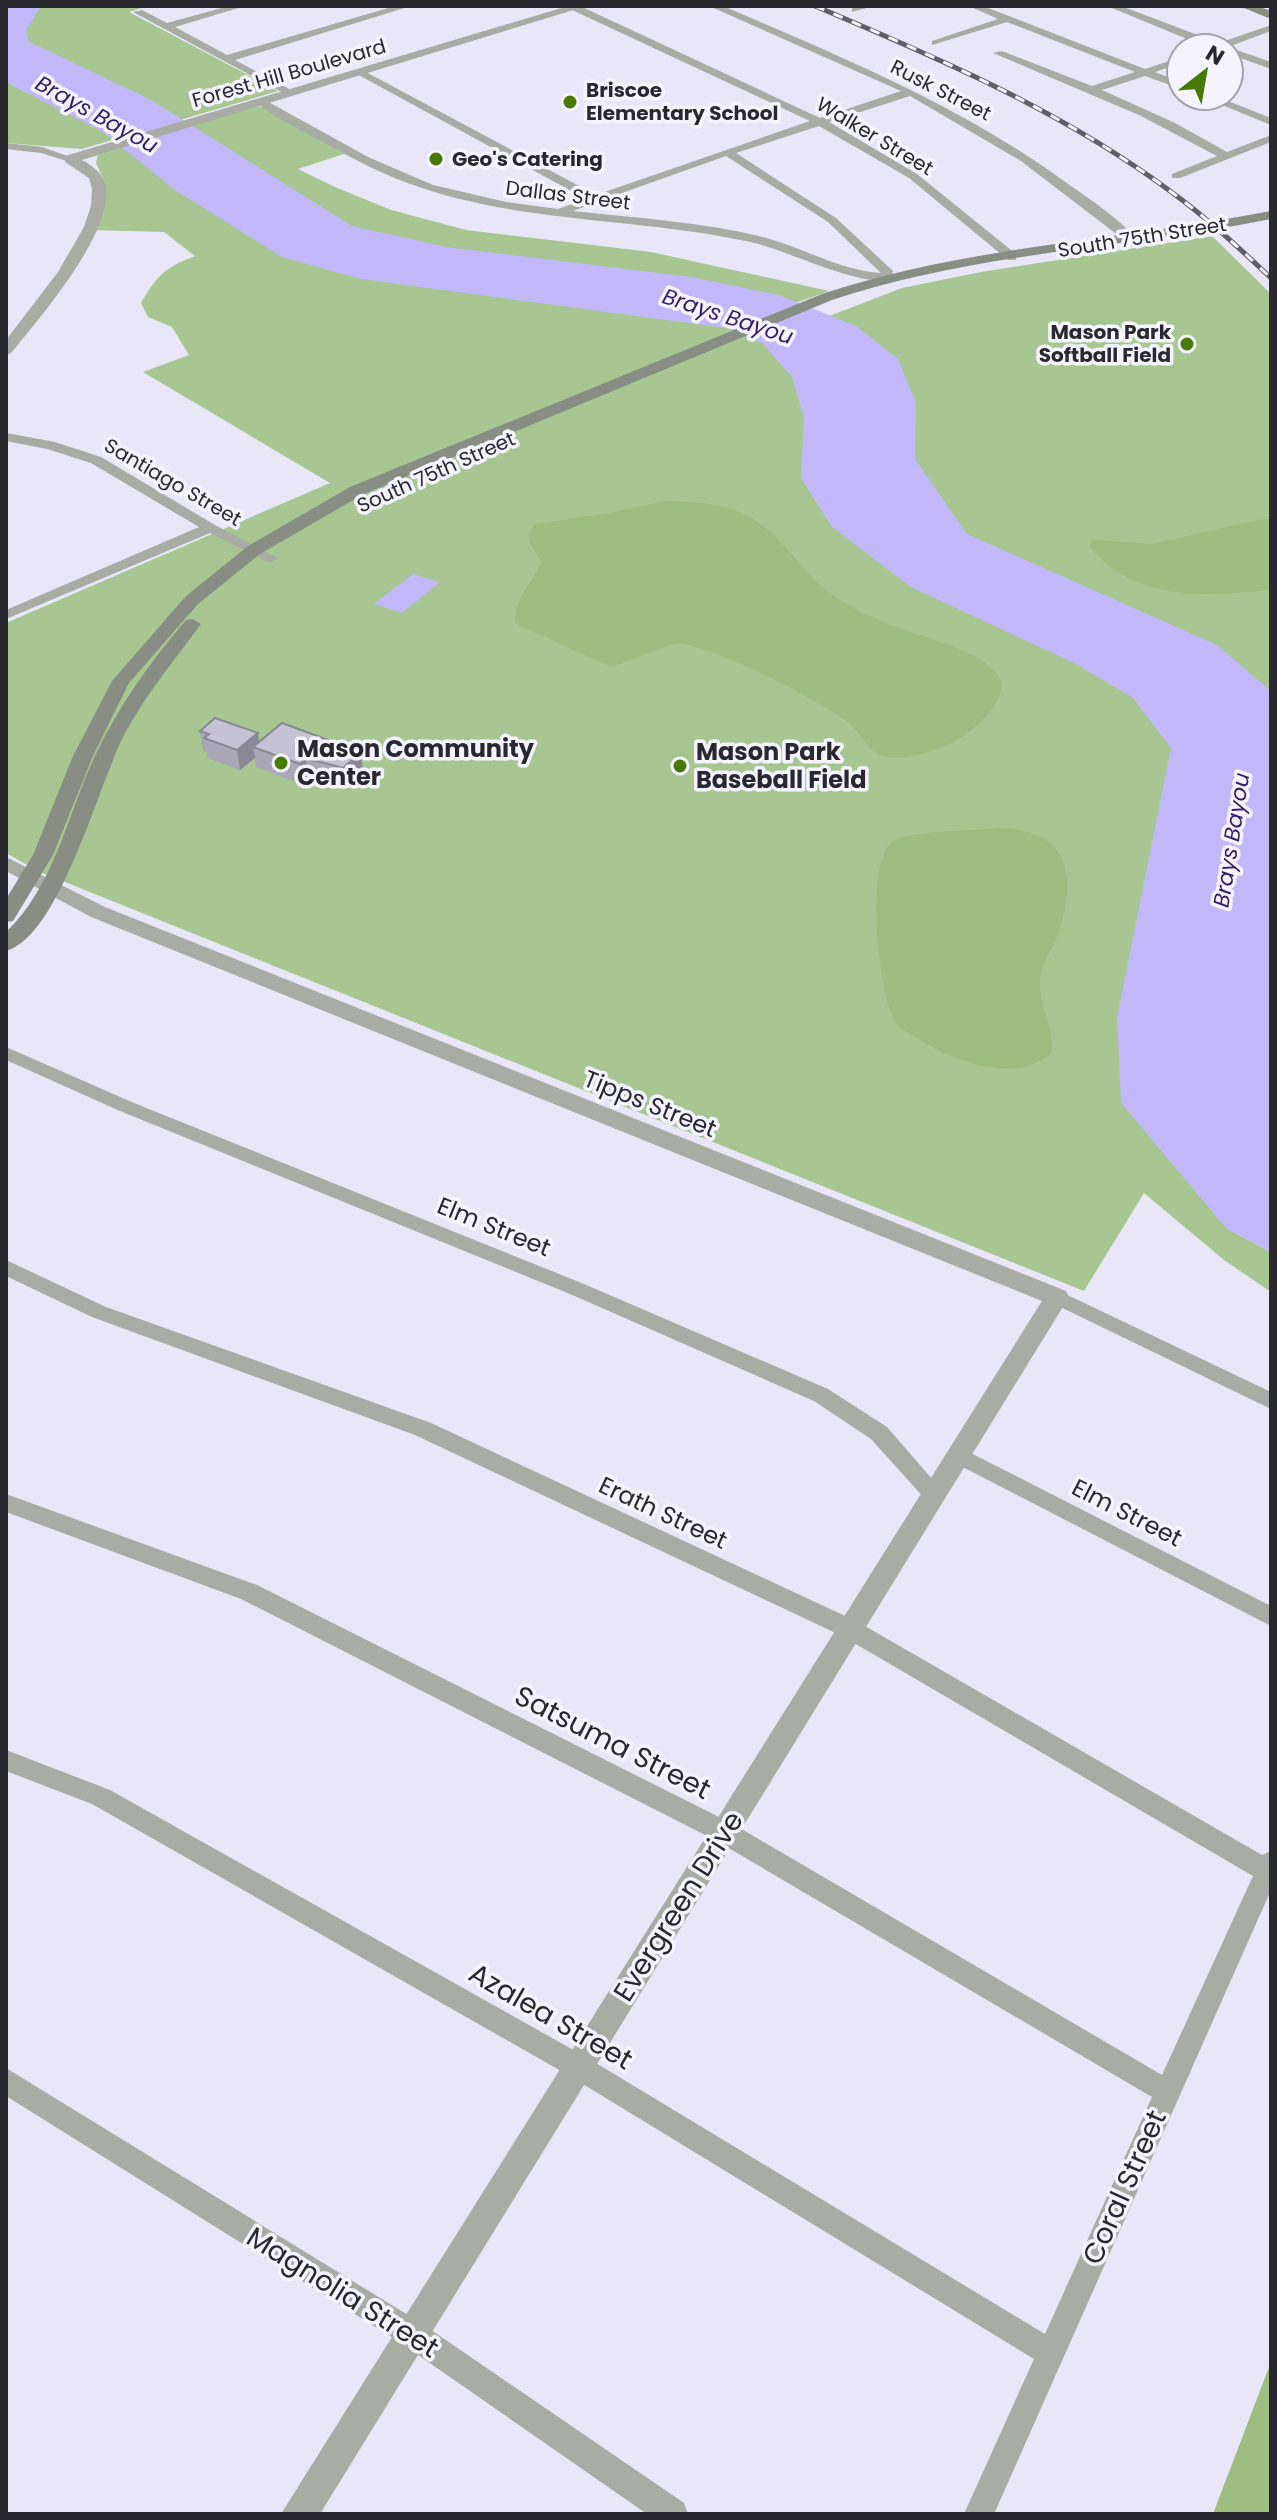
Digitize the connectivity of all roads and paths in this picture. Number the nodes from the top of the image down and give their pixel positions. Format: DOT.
graph roads {
  1 [pos="240,6"];
  2 [pos="355,6"];
  3 [pos="406,6"];
  4 [pos="714,6"];
  5 [pos="869,6"];
  6 [pos="974,6"];
  7 [pos="1112,6"];
  8 [pos="1245,6"];
  9 [pos="578,7"];
  10 [pos="856,10"];
  11 [pos="138,12"];
  12 [pos="374,15"];
  13 [pos="1271,15"];
  14 [pos="1007,19"];
  15 [pos="165,27"];
  16 [pos="1271,28"];
  17 [pos="1179,32"];
  18 [pos="1245,38"];
  19 [pos="936,43"];
  20 [pos="998,53"];
  21 [pos="1245,57"];
  22 [pos="226,59"];
  23 [pos="1165,65"];
  24 [pos="1271,66"];
  25 [pos="1146,72"];
  26 [pos="360,73"];
  27 [pos="1165,80"];
  28 [pos="1092,90"];
  29 [pos="910,92"];
  30 [pos="289,93"];
  31 [pos="261,102"];
  32 [pos="1245,112"];
  33 [pos="822,122"];
  34 [pos="1271,122"];
  35 [pos="1271,138"];
  36 [pos="6,146"];
  37 [pos="727,152"];
  38 [pos="1226,156"];
  39 [pos="70,159"];
  40 [pos="1176,176"];
  41 [pos="597,198"];
  42 [pos="557,213"];
  43 [pos="1271,215"];
  44 [pos="626,220"];
  45 [pos="1132,240"];
  46 [pos="1012,257"];
  47 [pos="887,277"];
  48 [pos="831,300"];
  49 [pos="6,350"];
  50 [pos="6,437"];
  51 [pos="210,528"];
  52 [pos="262,554"];
  53 [pos="6,615"];
  54 [pos="121,681"];
  55 [pos="145,684"];
  56 [pos="6,863"];
  57 [pos="40,882"];
  58 [pos="6,916"];
  59 [pos="6,944"];
  60 [pos="6,1053"];
  61 [pos="6,1267"];
  62 [pos="1057,1297"];
  63 [pos="1271,1401"];
  64 [pos="959,1455"];
  65 [pos="934,1494"];
  66 [pos="6,1503"];
  67 [pos="1271,1617"];
  68 [pos="850,1629"];
  69 [pos="6,1760"];
  70 [pos="724,1832"];
  71 [pos="1269,1866"];
  72 [pos="577,2066"];
  73 [pos="6,2081"];
  74 [pos="1166,2091"];
  75 [pos="411,2333"];
  76 [pos="1050,2353"];
  77 [pos="299,2514"];
  78 [pos="673,2514"];
  79 [pos="979,2514"];
  1 -- 15 [label="street"];
  2 -- 12 [label="street"];
  3 -- 12 [label="street"];
  4 -- 29 [label="street, Rusk Street"];
  5 -- 10 [label="street"];
  6 -- 14 [label="street"];
  7 -- 17 [label="street"];
  8 -- 13 [label="main road"];
  9 -- 26 [label="street, Forest Hill Boulevard"];
  9 -- 33 [label="street, Walker Street"];
  11 -- 15 [label="street"];
  12 -- 22 [label="street"];
  14 -- 19 [label="street"];
  14 -- 25 [label="street"];
  15 -- 22 [label="street"];
  16 -- 18 [label="street"];
  20 -- 28 [label="street"];
  21 -- 24 [label="street"];
  22 -- 30 [label="street"];
  23 -- 25 [label="street"];
  25 -- 27 [label="street"];
  25 -- 28 [label="street"];
  26 -- 30 [label="street, Forest Hill Boulevard"];
  26 -- 41 [label="street"];
  28 -- 38 [label="street"];
  29 -- 33 [label="street"];
  29 -- 45 [label="street, Rusk Street"];
  30 -- 31 [label="street, Forest Hill Boulevard"];
  31 -- 39 [label="street, Forest Hill Boulevard"];
  31 -- 42 [label="street, Dallas Street"];
  32 -- 34 [label="street"];
  33 -- 37 [label="street"];
  33 -- 46 [label="street, Walker Street"];
  35 -- 38 [label="street"];
  36 -- 39 [label="street"];
  37 -- 41 [label="street"];
  37 -- 47 [label="street"];
  38 -- 40 [label="street"];
  39 -- 49 [label="street"];
  41 -- 42 [label="street"];
  41 -- 44 [label="street"];
  42 -- 44 [label="street, Dallas Street"];
  43 -- 45 [label="main road, South 75th Street"];
  44 -- 47 [label="street, Dallas Street"];
  45 -- 46 [label="main road, South 75th Street"];
  46 -- 47 [label="main road, South 75th Street"];
  46 -- 48 [label="main road, South 75th Street"];
  47 -- 48 [label="main road, South 75th Street"];
  48 -- 52 [label="main road, South 75th Street"];
  50 -- 51 [label="street, Santiago Street"];
  51 -- 52 [label="street, Santiago Street"];
  51 -- 53 [label="street"];
  52 -- 54 [label="main road, South 75th Street"];
  52 -- 55 [label="main road, South 75th Street"];
  54 -- 55 [label="main road"];
  54 -- 57 [label="main road, South 75th Street"];
  55 -- 57 [label="main road, South 75th Street"];
  56 -- 57 [label="street, Tipps Street"];
  57 -- 58 [label="main road, South 75th Street"];
  57 -- 59 [label="main road, South 75th Street"];
  57 -- 62 [label="street, Tipps Street"];
  60 -- 65 [label="street, Elm Street"];
  61 -- 68 [label="street, Erath Street"];
  62 -- 63 [label="street, Tipps Street"];
  62 -- 64 [label="street, Evergreen Drive"];
  64 -- 65 [label="street, Evergreen Drive"];
  64 -- 67 [label="street, Elm Street"];
  65 -- 68 [label="street, Evergreen Drive"];
  66 -- 70 [label="street, Satsuma Street"];
  68 -- 70 [label="street, Evergreen Drive"];
  68 -- 71 [label="street, Erath Street"];
  69 -- 72 [label="street, Azalea Street"];
  70 -- 72 [label="street, Evergreen Drive"];
  70 -- 74 [label="street, Satsuma Street"];
  71 -- 74 [label="street, Coral Street"];
  72 -- 75 [label="street, Evergreen Drive"];
  72 -- 76 [label="street, Azalea Street"];
  73 -- 75 [label="street, Magnolia Street"];
  74 -- 76 [label="street, Coral Street"];
  75 -- 77 [label="street, Evergreen Drive"];
  75 -- 78 [label="street, Magnolia Street"];
  76 -- 79 [label="street, Coral Street"];
}
